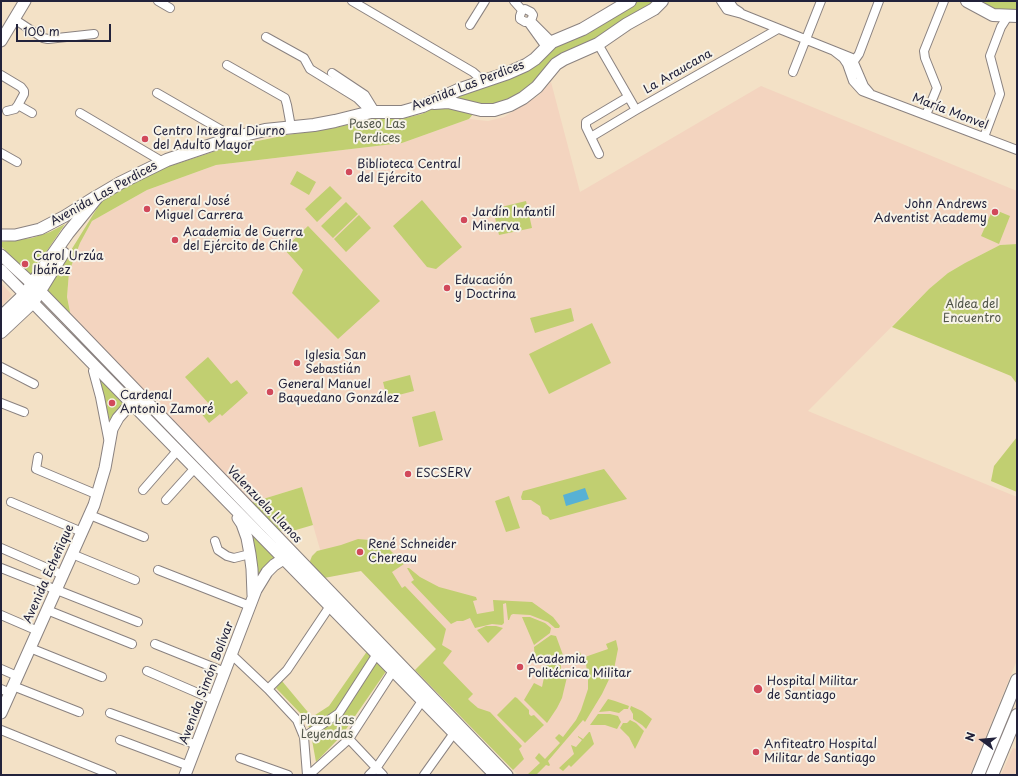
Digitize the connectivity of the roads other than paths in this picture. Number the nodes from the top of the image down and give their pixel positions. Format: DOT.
graph roads {
  1 [pos="24,1"];
  2 [pos="158,1"];
  3 [pos="352,1"];
  4 [pos="485,1"];
  5 [pos="514,1"];
  6 [pos="630,1"];
  7 [pos="662,1"];
  8 [pos="721,1"];
  9 [pos="729,1"];
  10 [pos="821,1"];
  11 [pos="879,1"];
  12 [pos="944,1"];
  13 [pos="967,1"];
  14 [pos="170,8"];
  15 [pos="742,14"];
  16 [pos="1013,16"];
  17 [pos="14,19"];
  18 [pos="470,25"];
  19 [pos="778,29"];
  20 [pos="94,34"];
  21 [pos="266,37"];
  22 [pos="805,40"];
  23 [pos="1,41"];
  24 [pos="549,44"];
  25 [pos="598,44"];
  26 [pos="834,51"];
  27 [pos="854,61"];
  28 [pos="227,65"];
  29 [pos="793,72"];
  30 [pos="332,73"];
  31 [pos="1,75"];
  32 [pos="483,81"];
  33 [pos="458,90"];
  34 [pos="157,93"];
  35 [pos="874,96"];
  36 [pos="628,97"];
  37 [pos="456,104"];
  38 [pos="18,105"];
  39 [pos="423,106"];
  40 [pos="636,110"];
  41 [pos="7,111"];
  42 [pos="373,112"];
  43 [pos="32,113"];
  44 [pos="80,113"];
  45 [pos="926,115"];
  46 [pos="291,127"];
  47 [pos="591,137"];
  48 [pos="232,138"];
  49 [pos="984,138"];
  50 [pos="1017,150"];
  51 [pos="1,153"];
  52 [pos="599,154"];
  53 [pos="17,162"];
  54 [pos="163,162"];
  55 [pos="98,196"];
  56 [pos="1,235"];
  57 [pos="1,255"];
  58 [pos="1,270"];
  59 [pos="36,288"];
  60 [pos="29,298"];
  61 [pos="1,317"];
  62 [pos="1,332"];
  63 [pos="1,367"];
  64 [pos="95,367"];
  65 [pos="34,384"];
  66 [pos="144,400"];
  67 [pos="1,403"];
  68 [pos="132,404"];
  69 [pos="24,412"];
  70 [pos="109,441"];
  71 [pos="177,451"];
  72 [pos="38,457"];
  73 [pos="194,469"];
  74 [pos="143,490"];
  75 [pos="98,495"];
  76 [pos="166,500"];
  77 [pos="225,500"];
  78 [pos="11,502"];
  79 [pos="90,515"];
  80 [pos="82,532"];
  81 [pos="144,537"];
  82 [pos="215,541"];
  83 [pos="1,548"];
  84 [pos="72,554"];
  85 [pos="250,554"];
  86 [pos="287,556"];
  87 [pos="1,568"];
  88 [pos="158,570"];
  89 [pos="63,574"];
  90 [pos="135,580"];
  91 [pos="56,590"];
  92 [pos="251,603"];
  93 [pos="330,606"];
  94 [pos="48,610"];
  95 [pos="1,616"];
  96 [pos="138,622"];
  97 [pos="38,631"];
  98 [pos="132,644"];
  99 [pos="155,644"];
  100 [pos="30,648"];
  101 [pos="377,654"];
  102 [pos="232,655"];
  103 [pos="1,669"];
  104 [pos="147,671"];
  105 [pos="393,671"];
  106 [pos="225,672"];
  107 [pos="102,676"];
  108 [pos="1017,680"];
  109 [pos="10,686"];
  110 [pos="268,689"];
  111 [pos="214,700"];
  112 [pos="422,701"];
  113 [pos="79,712"];
  114 [pos="1,713"];
  115 [pos="110,713"];
  116 [pos="1017,714"];
  117 [pos="998,726"];
  118 [pos="1,730"];
  119 [pos="1014,732"];
  120 [pos="454,733"];
  121 [pos="304,736"];
  122 [pos="348,738"];
  123 [pos="120,740"];
  124 [pos="197,745"];
  125 [pos="240,758"];
  126 [pos="376,768"];
  127 [pos="187,770"];
  128 [pos="112,775"];
  129 [pos="288,775"];
  130 [pos="308,775"];
  131 [pos="369,775"];
  132 [pos="383,775"];
  133 [pos="424,775"];
  134 [pos="494,775"];
  135 [pos="507,775"];
  136 [pos="978,775"];
  137 [pos="992,775"];
  1 -- 17 [label="main road"];
  2 -- 14 [label="street"];
  3 -- 32 [label="street"];
  4 -- 18 [label="street"];
  5 -- 24 [label="street"];
  6 -- 24 [label="main road, Avenida Las Perdices"];
  7 -- 25 [label="main road"];
  8 -- 15 [label="street, María Monvel"];
  9 -- 15 [label="street, María Monvel"];
  10 -- 22 [label="street"];
  11 -- 27 [label="street"];
  12 -- 45 [label="street"];
  13 -- 16 [label="main road"];
  15 -- 19 [label="street, María Monvel"];
  16 -- 49 [label="street"];
  17 -- 20 [label="street"];
  17 -- 23 [label="main road"];
  19 -- 22 [label="street, María Monvel"];
  19 -- 40 [label="street, La Araucana"];
  21 -- 42 [label="street"];
  22 -- 26 [label="street, María Monvel"];
  22 -- 29 [label="street"];
  24 -- 32 [label="main road, Avenida Las Perdices"];
  25 -- 36 [label="street"];
  25 -- 37 [label="main road"];
  26 -- 27 [label="street, María Monvel"];
  26 -- 35 [label="street, María Monvel"];
  27 -- 35 [label="street"];
  28 -- 46 [label="street"];
  30 -- 42 [label="street"];
  31 -- 38 [label="street"];
  32 -- 33 [label="main road, Avenida Las Perdices"];
  33 -- 37 [label="main road"];
  33 -- 39 [label="main road, Avenida Las Perdices"];
  34 -- 48 [label="street"];
  35 -- 45 [label="street, María Monvel"];
  36 -- 40 [label="street"];
  36 -- 47 [label="street, La Araucana"];
  37 -- 39 [label="main road"];
  38 -- 41 [label="street"];
  38 -- 43 [label="street"];
  39 -- 42 [label="main road, Avenida Las Perdices"];
  40 -- 47 [label="street, La Araucana"];
  42 -- 46 [label="main road, Avenida Las Perdices"];
  44 -- 54 [label="street"];
  45 -- 49 [label="street, María Monvel"];
  46 -- 48 [label="main road, Avenida Las Perdices"];
  47 -- 52 [label="street, La Araucana"];
  48 -- 54 [label="main road, Avenida Las Perdices"];
  49 -- 50 [label="street, María Monvel"];
  51 -- 53 [label="street"];
  54 -- 55 [label="main road, Avenida Las Perdices"];
  55 -- 56 [label="main road, Avenida Las Perdices"];
  55 -- 59 [label="main road"];
  57 -- 59 [label="main road, Valenzuela Llanos"];
  58 -- 60 [label="main road, Valenzuela Llanos"];
  59 -- 60 [label="main road"];
  59 -- 66 [label="main road, Valenzuela Llanos"];
  60 -- 61 [label="main road"];
  60 -- 62 [label="main road"];
  60 -- 64 [label="main road, Valenzuela Llanos"];
  63 -- 65 [label="street"];
  64 -- 68 [label="main road, Valenzuela Llanos"];
  64 -- 70 [label="street, Avenida Echeñique"];
  66 -- 68 [label="main road, Avenida Echeñique"];
  66 -- 86 [label="main road, Valenzuela Llanos"];
  67 -- 69 [label="street"];
  68 -- 70 [label="main road, Avenida Echeñique"];
  68 -- 71 [label="main road, Valenzuela Llanos"];
  70 -- 75 [label="main road, Avenida Echeñique"];
  71 -- 73 [label="main road, Valenzuela Llanos"];
  71 -- 74 [label="street"];
  72 -- 75 [label="street"];
  73 -- 76 [label="street"];
  73 -- 77 [label="main road, Valenzuela Llanos"];
  75 -- 79 [label="main road, Avenida Echeñique"];
  77 -- 85 [label="main road, Avenida Simón Bolívar"];
  77 -- 86 [label="main road, Valenzuela Llanos"];
  78 -- 80 [label="street"];
  79 -- 80 [label="main road, Avenida Echeñique"];
  79 -- 81 [label="street"];
  80 -- 84 [label="main road, Avenida Echeñique"];
  82 -- 85 [label="street"];
  83 -- 89 [label="street"];
  84 -- 89 [label="main road, Avenida Echeñique"];
  84 -- 90 [label="street"];
  85 -- 92 [label="main road, Avenida Simón Bolívar"];
  86 -- 92 [label="main road, Avenida Simón Bolívar"];
  86 -- 93 [label="main road, Valenzuela Llanos"];
  86 -- 135 [label="main road, Valenzuela Llanos"];
  87 -- 91 [label="street"];
  88 -- 92 [label="street"];
  89 -- 91 [label="main road, Avenida Echeñique"];
  91 -- 94 [label="main road, Avenida Echeñique"];
  91 -- 96 [label="street"];
  92 -- 102 [label="main road, Avenida Simón Bolívar"];
  93 -- 101 [label="main road, Valenzuela Llanos"];
  93 -- 110 [label="street"];
  94 -- 97 [label="main road, Avenida Echeñique"];
  94 -- 98 [label="street"];
  95 -- 97 [label="street"];
  97 -- 100 [label="main road, Avenida Echeñique"];
  99 -- 106 [label="street"];
  100 -- 107 [label="street"];
  100 -- 109 [label="main road, Avenida Echeñique"];
  101 -- 105 [label="main road, Valenzuela Llanos"];
  101 -- 121 [label="street"];
  102 -- 106 [label="main road, Avenida Simón Bolívar"];
  102 -- 110 [label="street"];
  103 -- 109 [label="street"];
  104 -- 111 [label="street"];
  105 -- 112 [label="main road, Valenzuela Llanos"];
  105 -- 122 [label="street"];
  106 -- 111 [label="main road, Avenida Simón Bolívar"];
  108 -- 117 [label="main road"];
  109 -- 113 [label="street"];
  109 -- 114 [label="main road, Avenida Echeñique"];
  110 -- 121 [label="street"];
  111 -- 124 [label="main road, Avenida Simón Bolívar"];
  112 -- 120 [label="main road, Valenzuela Llanos"];
  112 -- 126 [label="street"];
  115 -- 124 [label="street"];
  116 -- 119 [label="main road"];
  117 -- 119 [label="main road"];
  117 -- 136 [label="main road"];
  118 -- 128 [label="street"];
  119 -- 137 [label="main road"];
  120 -- 133 [label="street"];
  120 -- 134 [label="main road, Valenzuela Llanos"];
  121 -- 130 [label="street"];
  122 -- 126 [label="street"];
  122 -- 130 [label="street"];
  123 -- 127 [label="street"];
  124 -- 127 [label="main road, Avenida Simón Bolívar"];
  125 -- 129 [label="street"];
  126 -- 131 [label="street"];
  126 -- 132 [label="street"];
}
